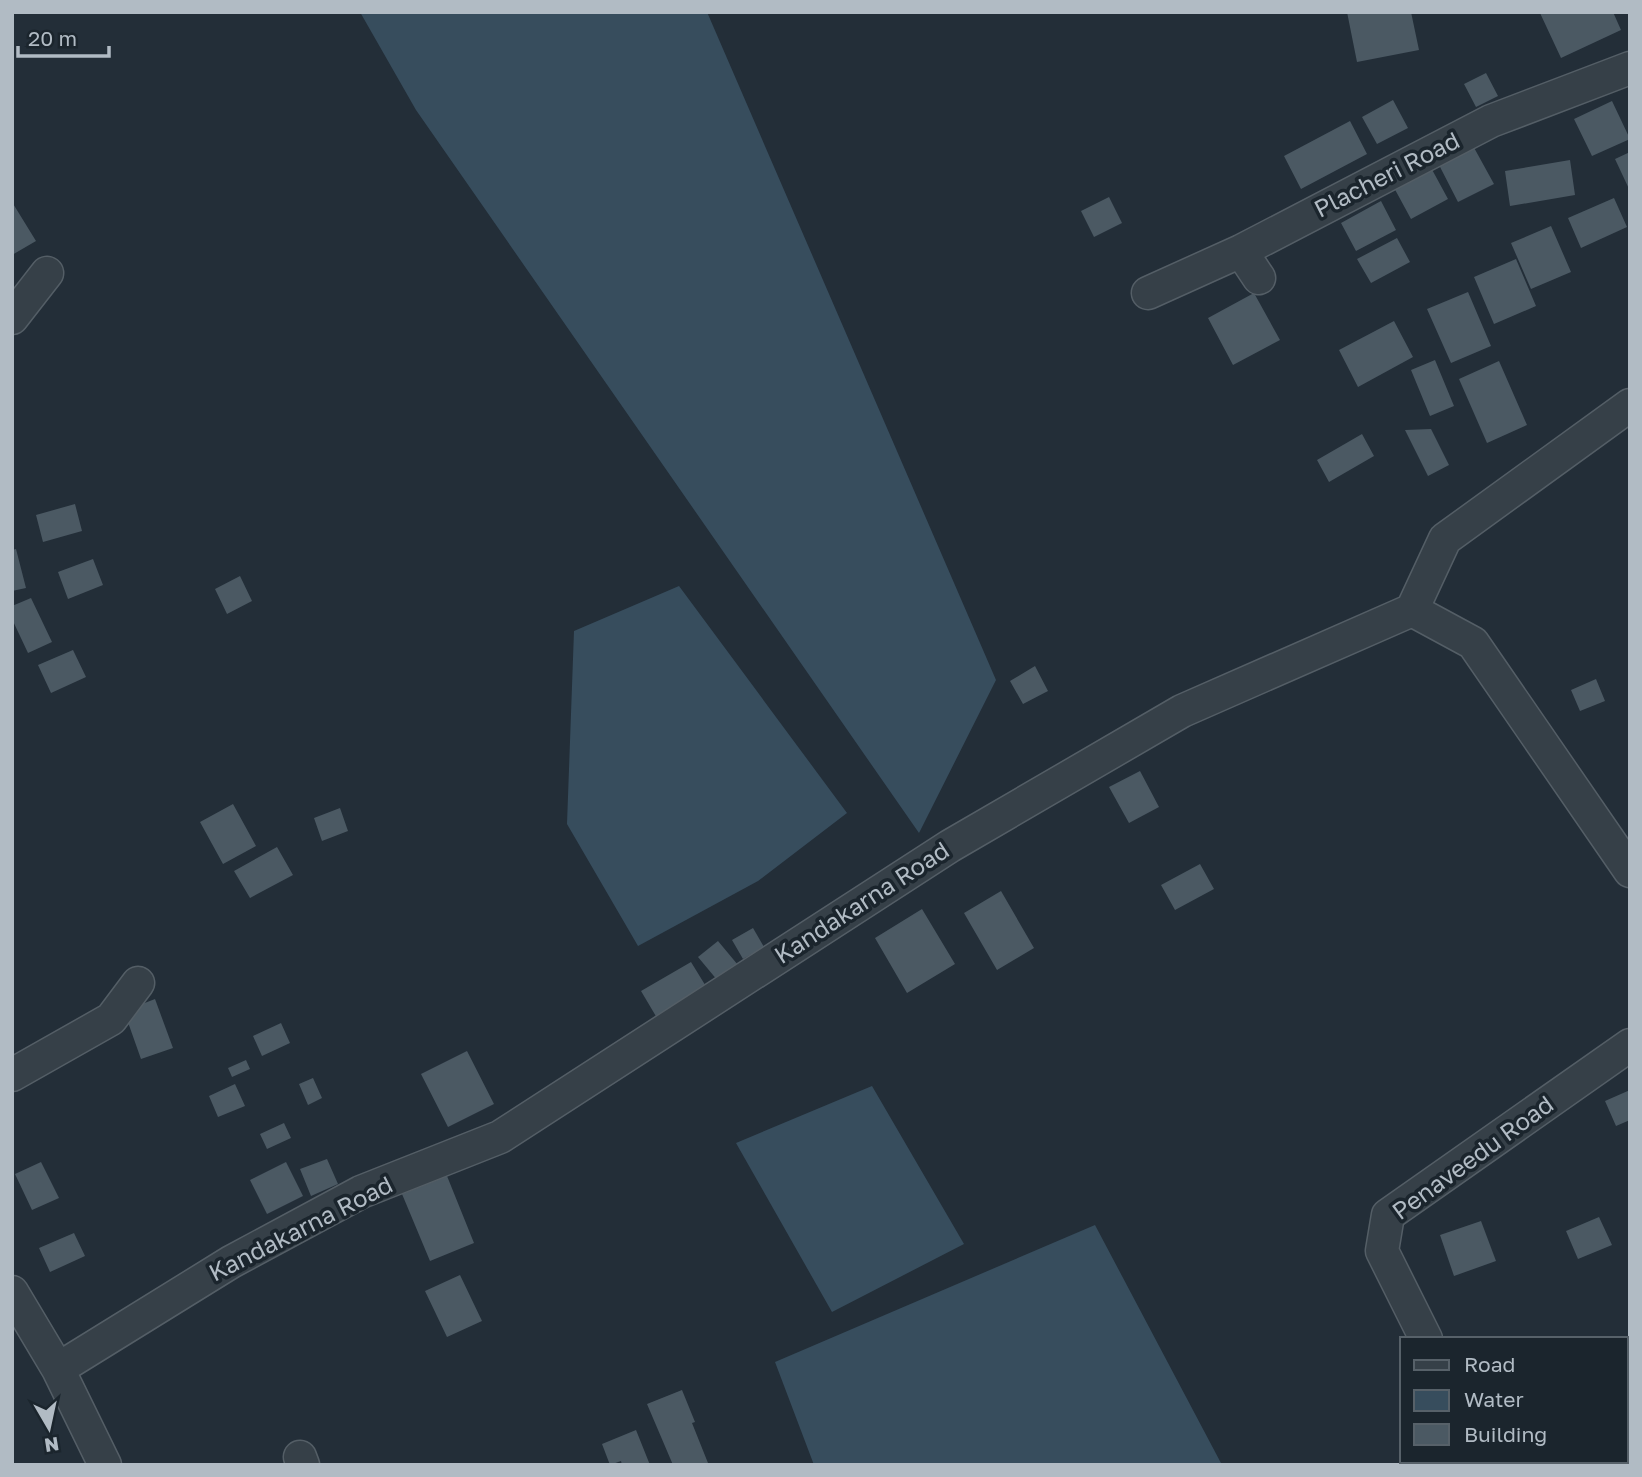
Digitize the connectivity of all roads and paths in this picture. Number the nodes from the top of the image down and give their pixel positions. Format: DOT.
graph roads {
  1 [pos="1630,68"];
  2 [pos="1241,251"];
  3 [pos="47,273"];
  4 [pos="1259,278"];
  5 [pos="1147,293"];
  6 [pos="12,318"];
  7 [pos="1630,405"];
  8 [pos="1412,610"];
  9 [pos="1630,871"];
  10 [pos="138,983"];
  11 [pos="1630,1045"];
  12 [pos="12,1075"];
  13 [pos="12,1292"];
  14 [pos="1425,1337"];
  15 [pos="58,1369"];
  16 [pos="104,1465"];
  1 -- 2 [label="street, Placheri Road"];
  2 -- 4 [label="street"];
  2 -- 5 [label="street, Placheri Road"];
  3 -- 6 [label="street"];
  7 -- 8 [label="street"];
  8 -- 9 [label="street"];
  8 -- 15 [label="street, Kandakarna Road"];
  10 -- 12 [label="street"];
  11 -- 14 [label="street, Penaveedu Road"];
  13 -- 15 [label="street"];
  15 -- 16 [label="street"];
}
